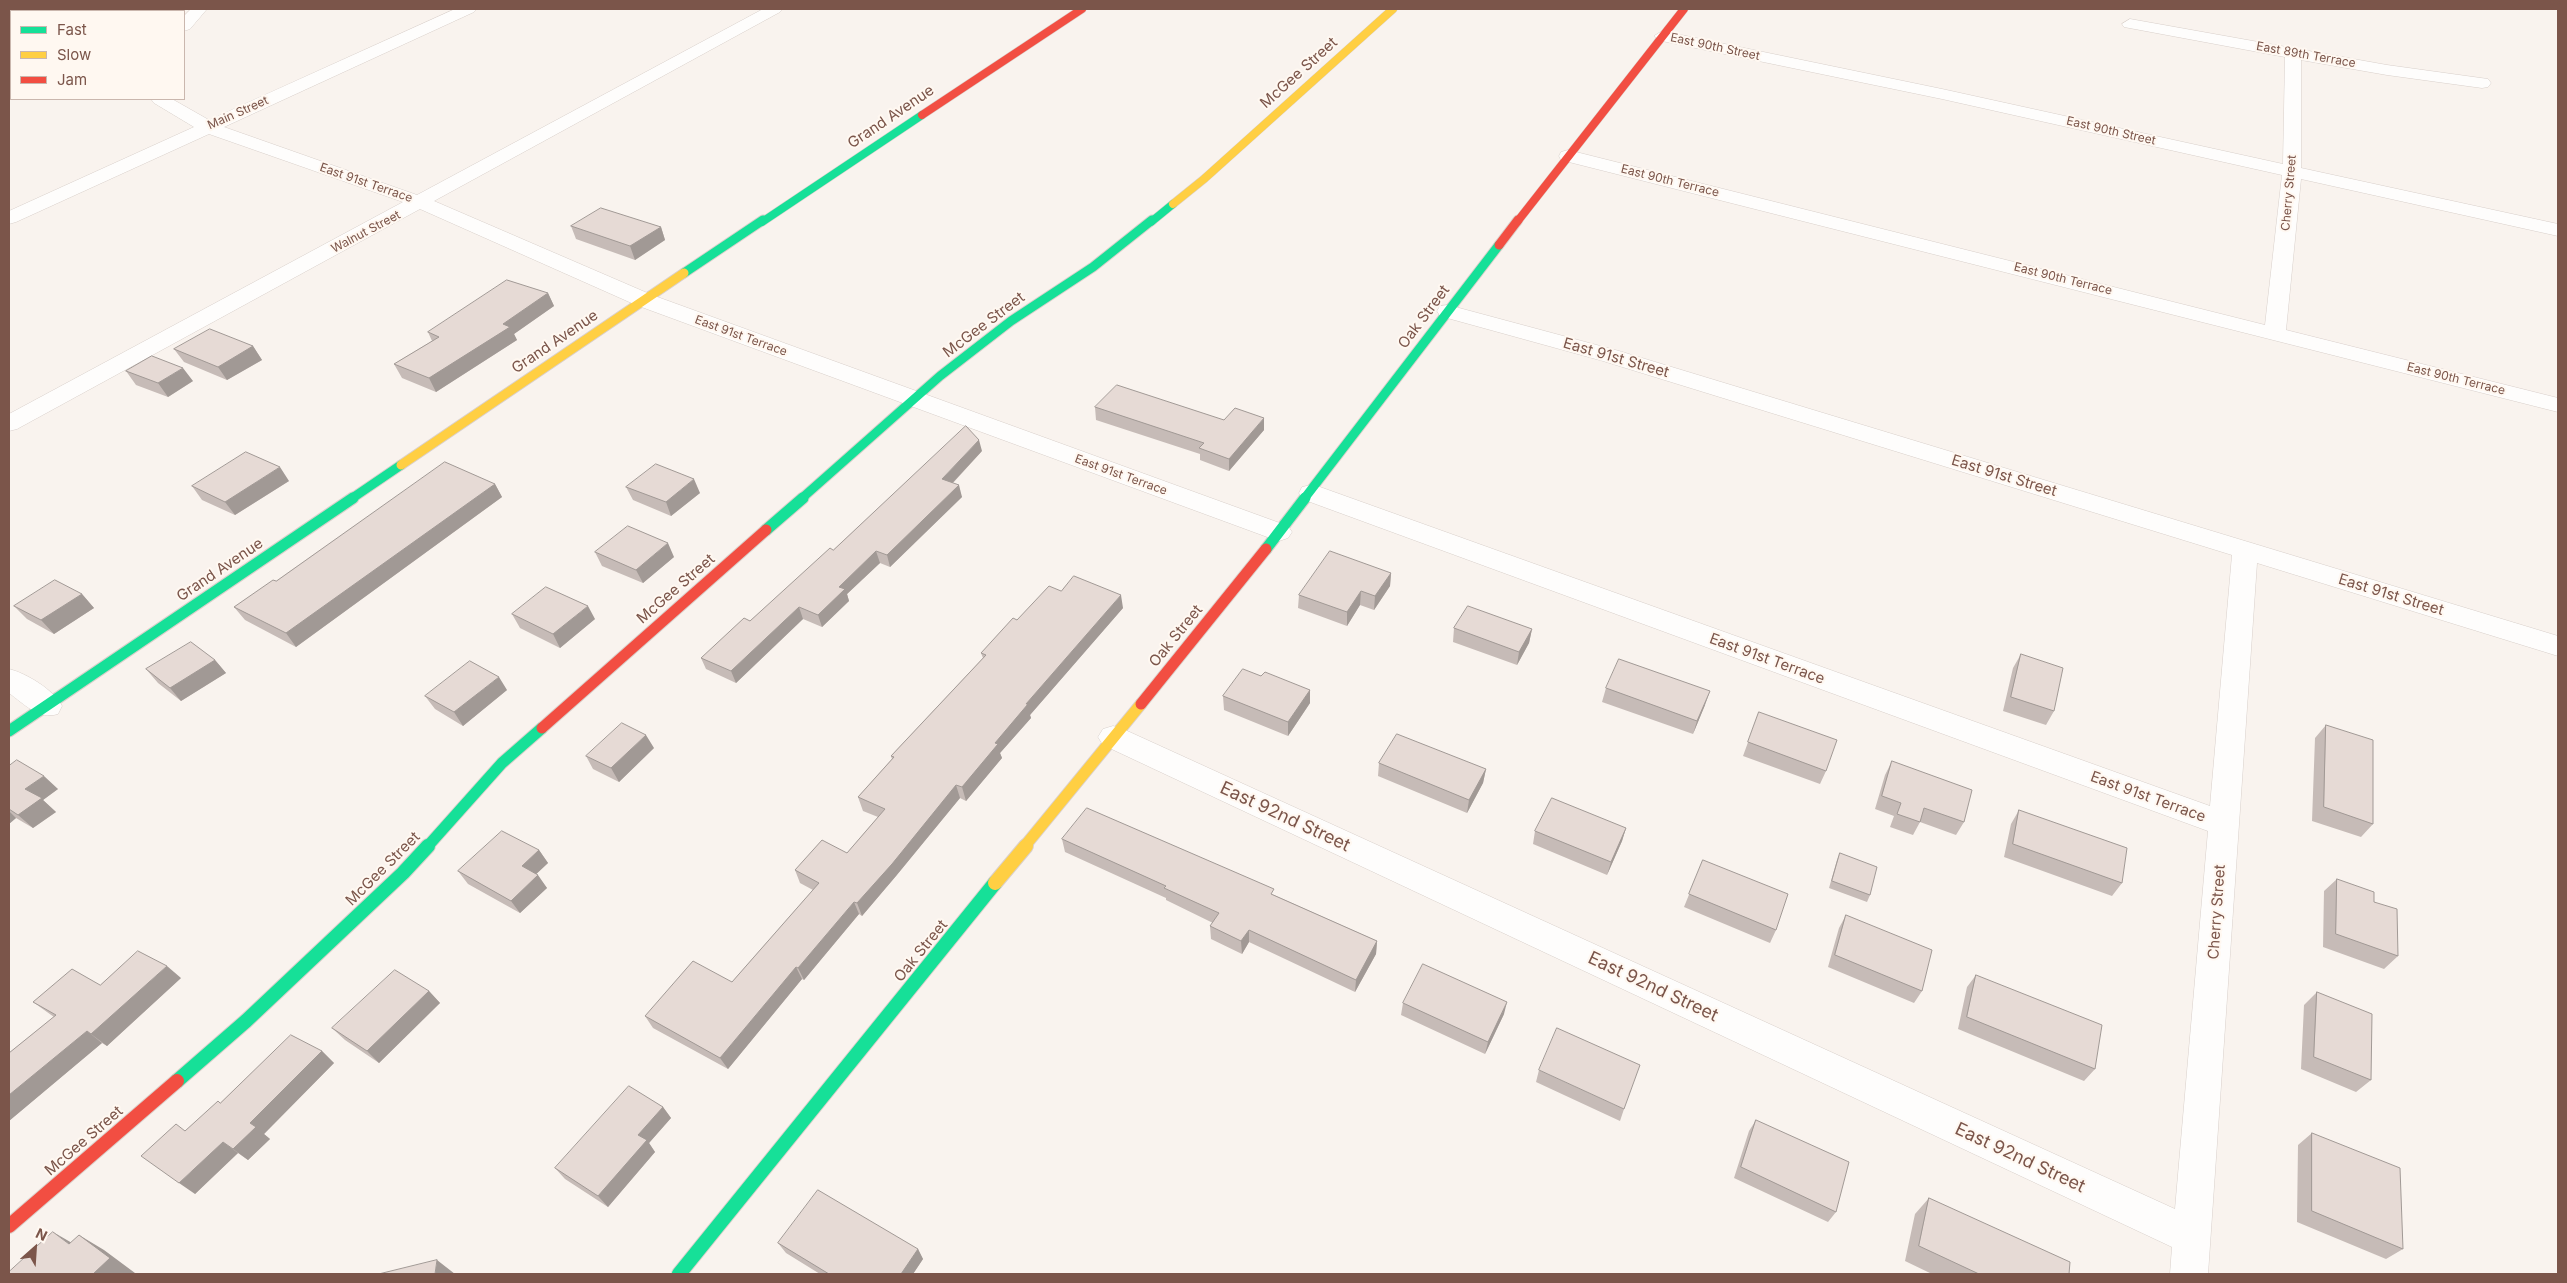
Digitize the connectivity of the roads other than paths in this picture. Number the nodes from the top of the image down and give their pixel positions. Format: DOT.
graph roads {
  1 [pos="199,9"];
  2 [pos="468,9"];
  3 [pos="774,9"];
  4 [pos="1082,9"];
  5 [pos="1393,9"];
  6 [pos="1684,9"];
  7 [pos="2130,24"];
  8 [pos="185,25"];
  9 [pos="1662,36"];
  10 [pos="2293,54"];
  11 [pos="2482,83"];
  12 [pos="162,100"];
  13 [pos="208,127"];
  14 [pos="1568,156"];
  15 [pos="2292,172"];
  16 [pos="420,202"];
  17 [pos="9,218"];
  18 [pos="2558,230"];
  19 [pos="644,300"];
  20 [pos="1448,310"];
  21 [pos="2275,332"];
  22 [pos="914,400"];
  23 [pos="2558,405"];
  24 [pos="9,424"];
  25 [pos="1310,493"];
  26 [pos="1279,532"];
  27 [pos="2245,550"];
  28 [pos="2558,646"];
  29 [pos="9,679"];
  30 [pos="48,706"];
  31 [pos="9,731"];
  32 [pos="1113,737"];
  33 [pos="2224,824"];
  34 [pos="9,1226"];
  35 [pos="2192,1237"];
  36 [pos="679,1274"];
  37 [pos="2189,1274"];
  1 -- 8 [label="street"];
  2 -- 13 [label="street, Main Street"];
  3 -- 16 [label="street, Walnut Street"];
  4 -- 19 [label="street, Grand Avenue"];
  5 -- 22 [label="street, McGee Street"];
  6 -- 9 [label="street, Oak Street"];
  7 -- 10 [label="street, East 89th Terrace"];
  9 -- 14 [label="street, Oak Street"];
  9 -- 15 [label="street, East 90th Street"];
  10 -- 11 [label="street, East 89th Terrace"];
  10 -- 15 [label="street, Cherry Street"];
  12 -- 13 [label="street, East 91st Terrace"];
  13 -- 16 [label="street, East 91st Terrace"];
  13 -- 17 [label="street, Main Street"];
  14 -- 20 [label="street, Oak Street"];
  14 -- 21 [label="street, East 90th Terrace"];
  15 -- 18 [label="street, East 90th Street"];
  15 -- 21 [label="street, Cherry Street"];
  16 -- 19 [label="street, East 91st Terrace"];
  16 -- 24 [label="street, Walnut Street"];
  19 -- 22 [label="street, East 91st Terrace"];
  19 -- 30 [label="street, Grand Avenue"];
  20 -- 25 [label="street, Oak Street"];
  20 -- 27 [label="street, East 91st Street"];
  21 -- 23 [label="street, East 90th Terrace"];
  22 -- 26 [label="street, East 91st Terrace"];
  22 -- 34 [label="street, McGee Street"];
  25 -- 26 [label="street, Oak Street"];
  25 -- 33 [label="street, East 91st Terrace"];
  26 -- 32 [label="street, Oak Street"];
  27 -- 28 [label="street, East 91st Street"];
  27 -- 33 [label="street, Cherry Street"];
  29 -- 30 [label="street"];
  30 -- 31 [label="street, Grand Avenue"];
  32 -- 35 [label="street, East 92nd Street"];
  32 -- 36 [label="street, Oak Street"];
  33 -- 35 [label="street, Cherry Street"];
  35 -- 37 [label="street, Cherry Street"];
}
